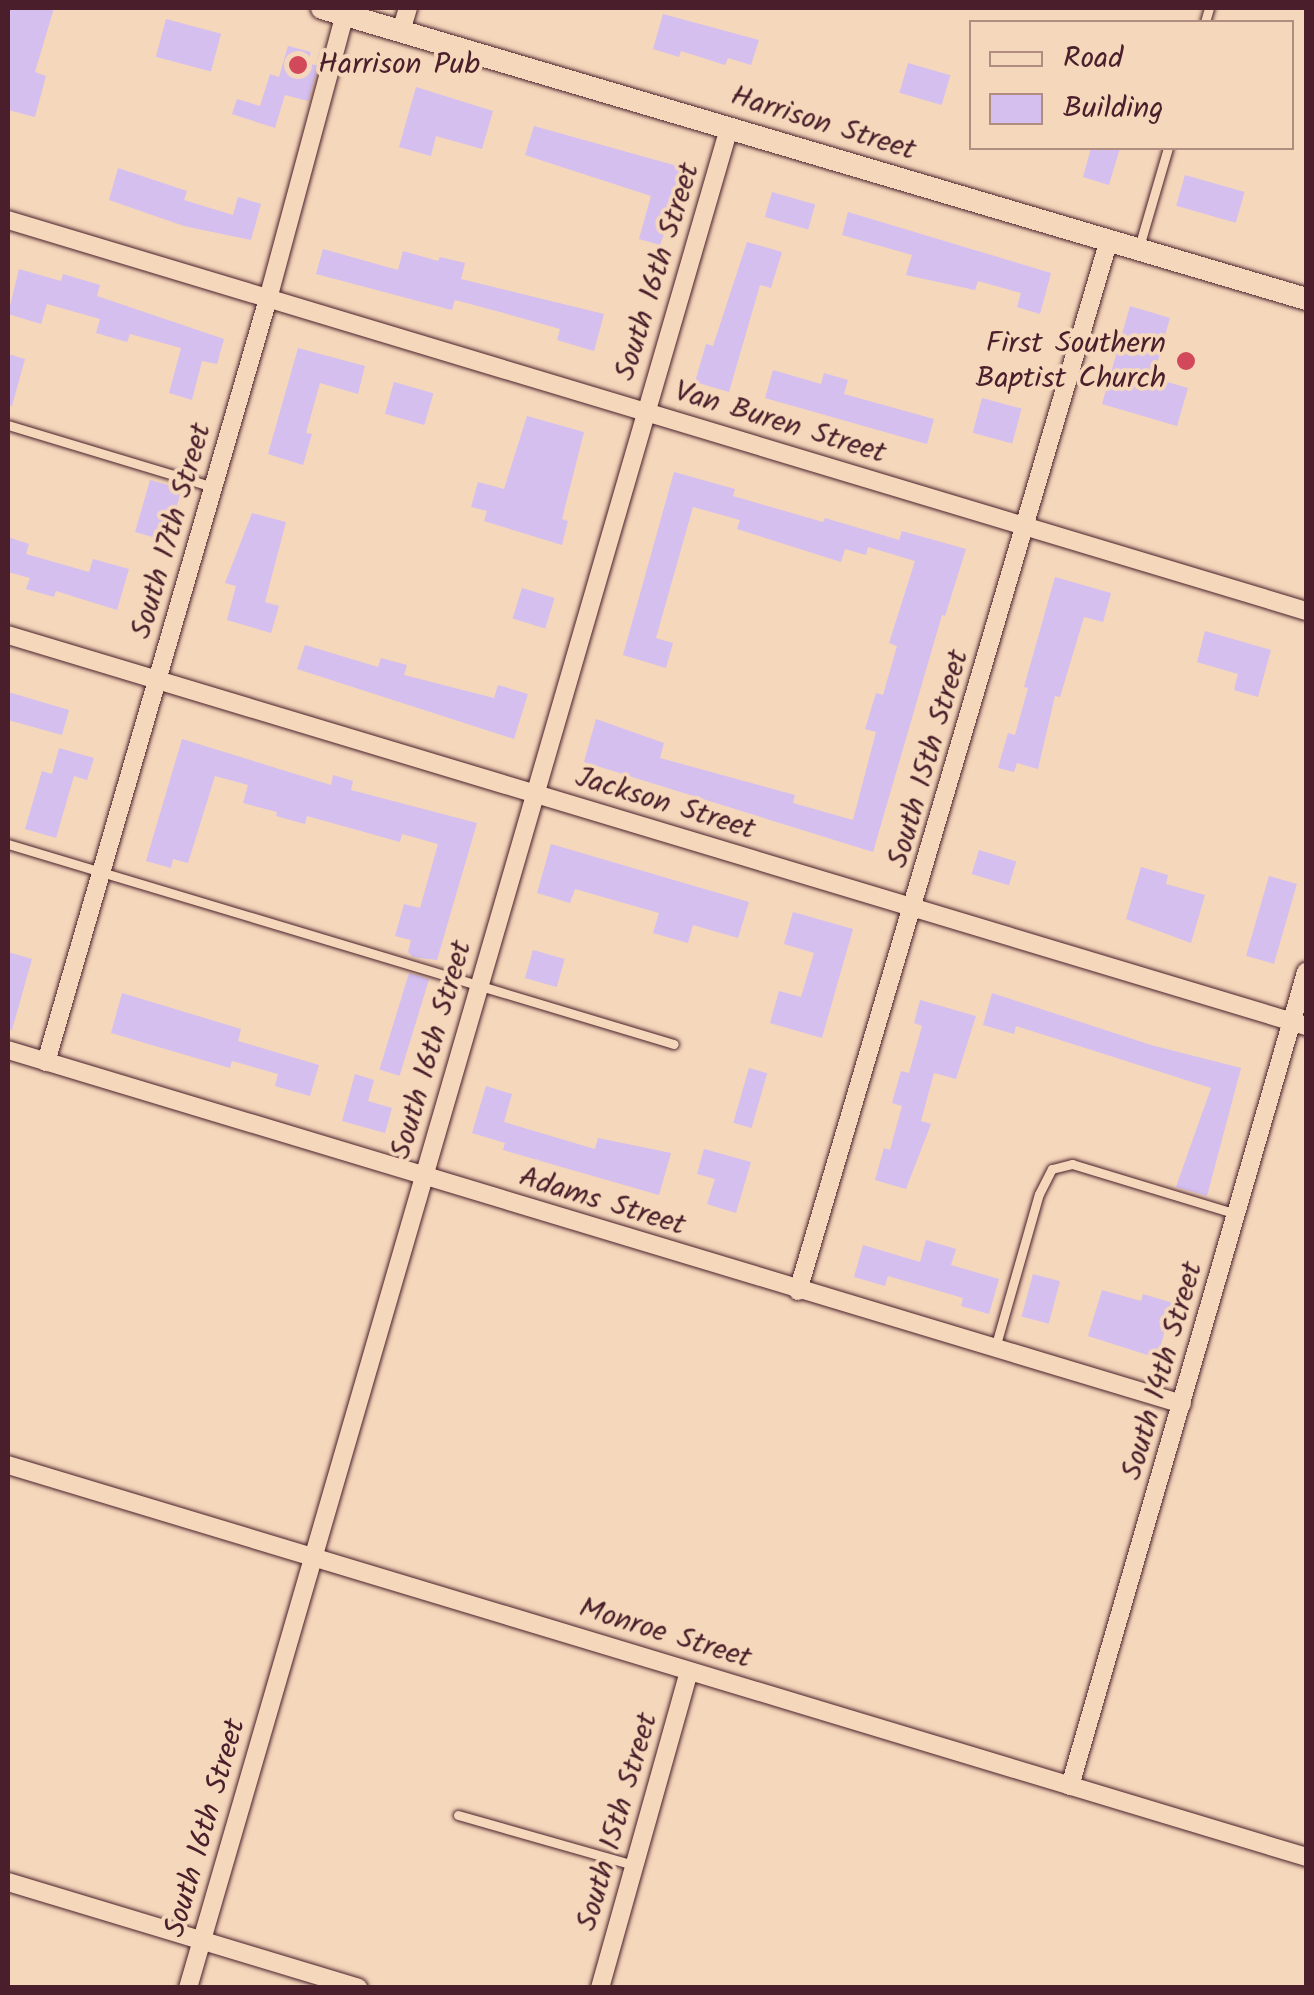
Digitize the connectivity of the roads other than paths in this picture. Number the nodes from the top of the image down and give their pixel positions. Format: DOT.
graph roads {
  1 [pos="322,8"];
  2 [pos="408,8"];
  3 [pos="346,14"];
  4 [pos="401,31"];
  5 [pos="729,128"];
  6 [pos="1167,150"];
  7 [pos="8,220"];
  8 [pos="1109,240"];
  9 [pos="1138,249"];
  10 [pos="268,299"];
  11 [pos="1306,299"];
  12 [pos="645,411"];
  13 [pos="8,425"];
  14 [pos="213,487"];
  15 [pos="1024,526"];
  16 [pos="1306,611"];
  17 [pos="8,635"];
  18 [pos="156,680"];
  19 [pos="535,794"];
  20 [pos="8,844"];
  21 [pos="101,874"];
  22 [pos="914,908"];
  23 [pos="1306,972"];
  24 [pos="480,982"];
  25 [pos="1300,1024"];
  26 [pos="674,1044"];
  27 [pos="8,1050"];
  28 [pos="46,1062"];
  29 [pos="424,1176"];
  30 [pos="1237,1214"];
  31 [pos="798,1291"];
  32 [pos="994,1349"];
  33 [pos="1182,1404"];
  34 [pos="8,1464"];
  35 [pos="313,1556"];
  36 [pos="690,1670"];
  37 [pos="1070,1786"];
  38 [pos="458,1815"];
  39 [pos="1306,1857"];
  40 [pos="634,1865"];
  41 [pos="8,1882"];
  42 [pos="202,1940"];
  43 [pos="188,1988"];
  44 [pos="358,1988"];
  45 [pos="600,1988"];
  1 -- 3 [label="street, Harrison Street"];
  2 -- 4 [label="street"];
  3 -- 4 [label="street, Harrison Street"];
  3 -- 10 [label="street, South 17th Street"];
  4 -- 5 [label="street, Harrison Street"];
  5 -- 8 [label="street, Harrison Street"];
  5 -- 12 [label="street, South 16th Street"];
  6 -- 9 [label="lane"];
  7 -- 10 [label="street, Van Buren Street"];
  8 -- 9 [label="street, Harrison Street"];
  8 -- 15 [label="street, South 15th Street"];
  9 -- 11 [label="street, Harrison Street"];
  10 -- 12 [label="street, Van Buren Street"];
  10 -- 14 [label="street, South 17th Street"];
  12 -- 15 [label="street, Van Buren Street"];
  12 -- 19 [label="street, South 16th Street"];
  13 -- 14 [label="lane"];
  14 -- 18 [label="street, South 17th Street"];
  15 -- 16 [label="street, Van Buren Street"];
  15 -- 22 [label="street, South 15th Street"];
  17 -- 18 [label="street, Jackson Street"];
  18 -- 19 [label="street, Jackson Street"];
  18 -- 21 [label="street, South 17th Street"];
  19 -- 22 [label="street, Jackson Street"];
  19 -- 24 [label="street, South 16th Street"];
  20 -- 21 [label="lane"];
  21 -- 24 [label="lane"];
  21 -- 28 [label="street, South 17th Street"];
  22 -- 25 [label="street, Jackson Street"];
  22 -- 31 [label="street, South 15th Street"];
  23 -- 25 [label="street, South 14th Street"];
  24 -- 26 [label="lane"];
  24 -- 29 [label="street, South 16th Street"];
  25 -- 30 [label="street, South 14th Street"];
  27 -- 28 [label="street, Adams Street"];
  28 -- 29 [label="street, Adams Street"];
  29 -- 31 [label="street, Adams Street"];
  29 -- 35 [label="street, South 16th Street"];
  30 -- 32 [label="lane"];
  30 -- 33 [label="street, South 14th Street"];
  31 -- 32 [label="street, Adams Street"];
  32 -- 33 [label="street, Adams Street"];
  33 -- 37 [label="street, South 14th Street"];
  34 -- 35 [label="street, Monroe Street"];
  35 -- 36 [label="street, Monroe Street"];
  35 -- 42 [label="street, South 16th Street"];
  36 -- 37 [label="street, Monroe Street"];
  36 -- 40 [label="street, South 15th Street"];
  37 -- 39 [label="street, Monroe Street"];
  38 -- 40 [label="lane"];
  40 -- 45 [label="street, South 15th Street"];
  41 -- 42 [label="street"];
  42 -- 43 [label="street, South 16th Street"];
  42 -- 44 [label="street"];
}
